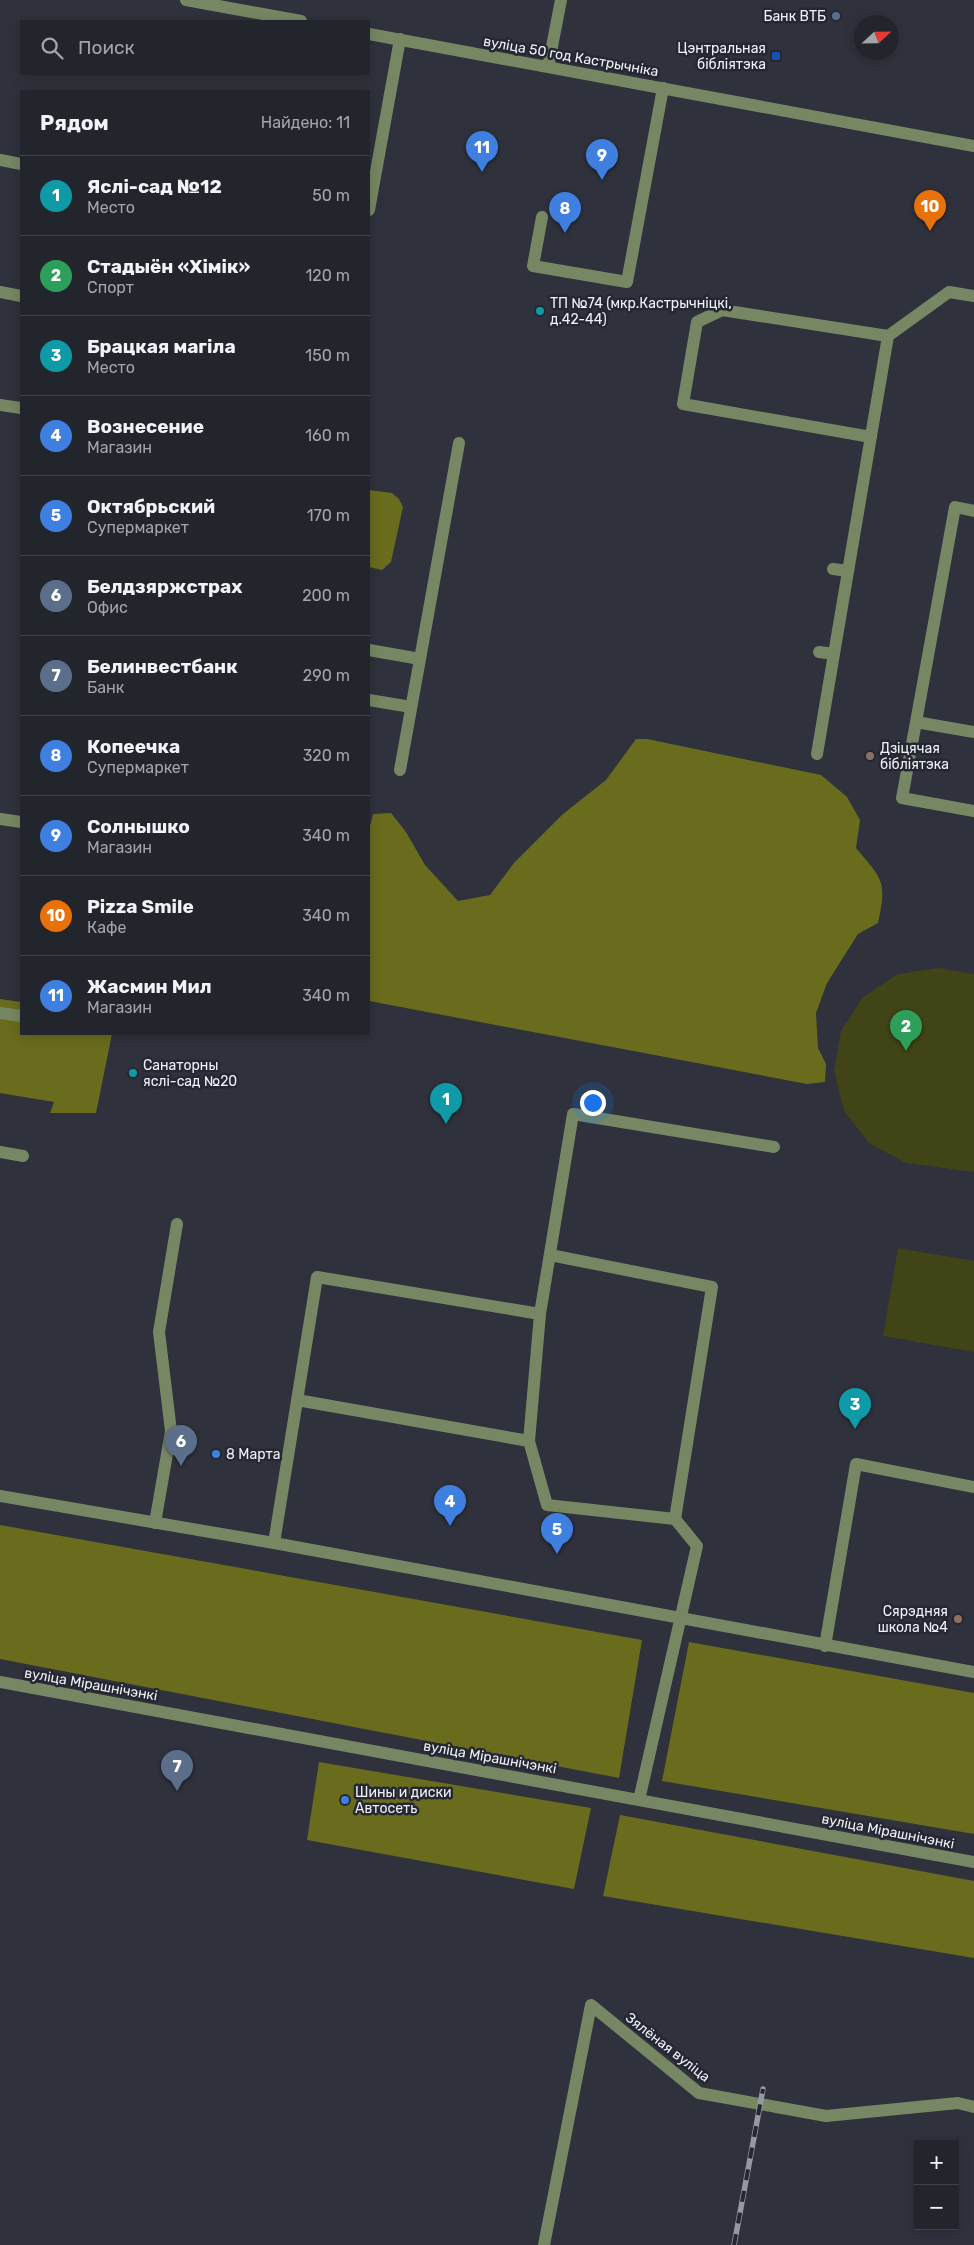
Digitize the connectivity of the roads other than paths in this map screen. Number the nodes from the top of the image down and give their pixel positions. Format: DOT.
graph roads {
  1 [pos="186,0"];
  2 [pos="561,0"];
  3 [pos="296,20"];
  4 [pos="370,34"];
  5 [pos="400,40"];
  6 [pos="548,67"];
  7 [pos="663,88"];
  8 [pos="974,146"];
  9 [pos="0,160"];
  10 [pos="20,164"];
  11 [pos="371,186"];
  12 [pos="542,217"];
  13 [pos="0,292"];
  14 [pos="20,296"];
  15 [pos="974,296"];
  16 [pos="888,336"];
  17 [pos="0,405"];
  18 [pos="20,408"];
  19 [pos="871,437"];
  20 [pos="459,443"];
  21 [pos="974,510"];
  22 [pos="833,569"];
  23 [pos="848,571"];
  24 [pos="370,650"];
  25 [pos="819,652"];
  26 [pos="834,654"];
  27 [pos="420,659"];
  28 [pos="370,700"];
  29 [pos="411,707"];
  30 [pos="916,722"];
  31 [pos="974,732"];
  32 [pos="817,754"];
  33 [pos="400,770"];
  34 [pos="974,810"];
  35 [pos="0,819"];
  36 [pos="20,822"];
  37 [pos="0,1013"];
  38 [pos="20,1016"];
  39 [pos="774,1147"];
  40 [pos="0,1152"];
  41 [pos="23,1156"];
  42 [pos="177,1224"];
  43 [pos="550,1255"];
  44 [pos="540,1314"];
  45 [pos="298,1400"];
  46 [pos="530,1441"];
  47 [pos="974,1487"];
  48 [pos="0,1496"];
  49 [pos="675,1519"];
  50 [pos="155,1523"];
  51 [pos="274,1543"];
  52 [pos="679,1618"];
  53 [pos="825,1646"];
  54 [pos="974,1672"];
  55 [pos="0,1682"];
  56 [pos="639,1800"];
  57 [pos="974,1862"];
  58 [pos="974,2107"];
  59 [pos="544,2245"];
  1 -- 3 [label="street"];
  2 -- 6 [label="street"];
  4 -- 5 [label="street, вуліца 50 год Кастрычніка"];
  5 -- 6 [label="street, вуліца 50 год Кастрычніка"];
  5 -- 11 [label="street"];
  6 -- 7 [label="street, вуліца 50 год Кастрычніка"];
  7 -- 8 [label="street, вуліца 50 год Кастрычніка"];
  7 -- 12 [label="street"];
  9 -- 10 [label="street"];
  13 -- 14 [label="street"];
  15 -- 16 [label="street"];
  16 -- 19 [label="street"];
  16 -- 19 [label="street"];
  17 -- 18 [label="street"];
  19 -- 23 [label="street"];
  20 -- 27 [label="street"];
  21 -- 30 [label="street"];
  22 -- 23 [label="street"];
  23 -- 26 [label="street"];
  24 -- 27 [label="street"];
  25 -- 26 [label="street"];
  26 -- 32 [label="street"];
  27 -- 29 [label="street"];
  28 -- 29 [label="street"];
  29 -- 33 [label="street"];
  30 -- 31 [label="street"];
  30 -- 34 [label="street"];
  35 -- 36 [label="street"];
  37 -- 38 [label="street"];
  39 -- 43 [label="street"];
  40 -- 41 [label="street"];
  42 -- 50 [label="street"];
  43 -- 44 [label="street"];
  43 -- 49 [label="street"];
  44 -- 45 [label="street"];
  44 -- 46 [label="street"];
  45 -- 46 [label="street"];
  45 -- 51 [label="street"];
  46 -- 49 [label="street"];
  47 -- 53 [label="street"];
  48 -- 50 [label="street"];
  49 -- 52 [label="street"];
  50 -- 51 [label="street"];
  51 -- 52 [label="street"];
  52 -- 53 [label="street"];
  52 -- 56 [label="street"];
  53 -- 54 [label="street"];
  55 -- 56 [label="street, вуліца Мірашнічэнкі"];
  56 -- 57 [label="street, вуліца Мірашнічэнкі"];
  58 -- 59 [label="street, Зялёная вуліца"];
}
